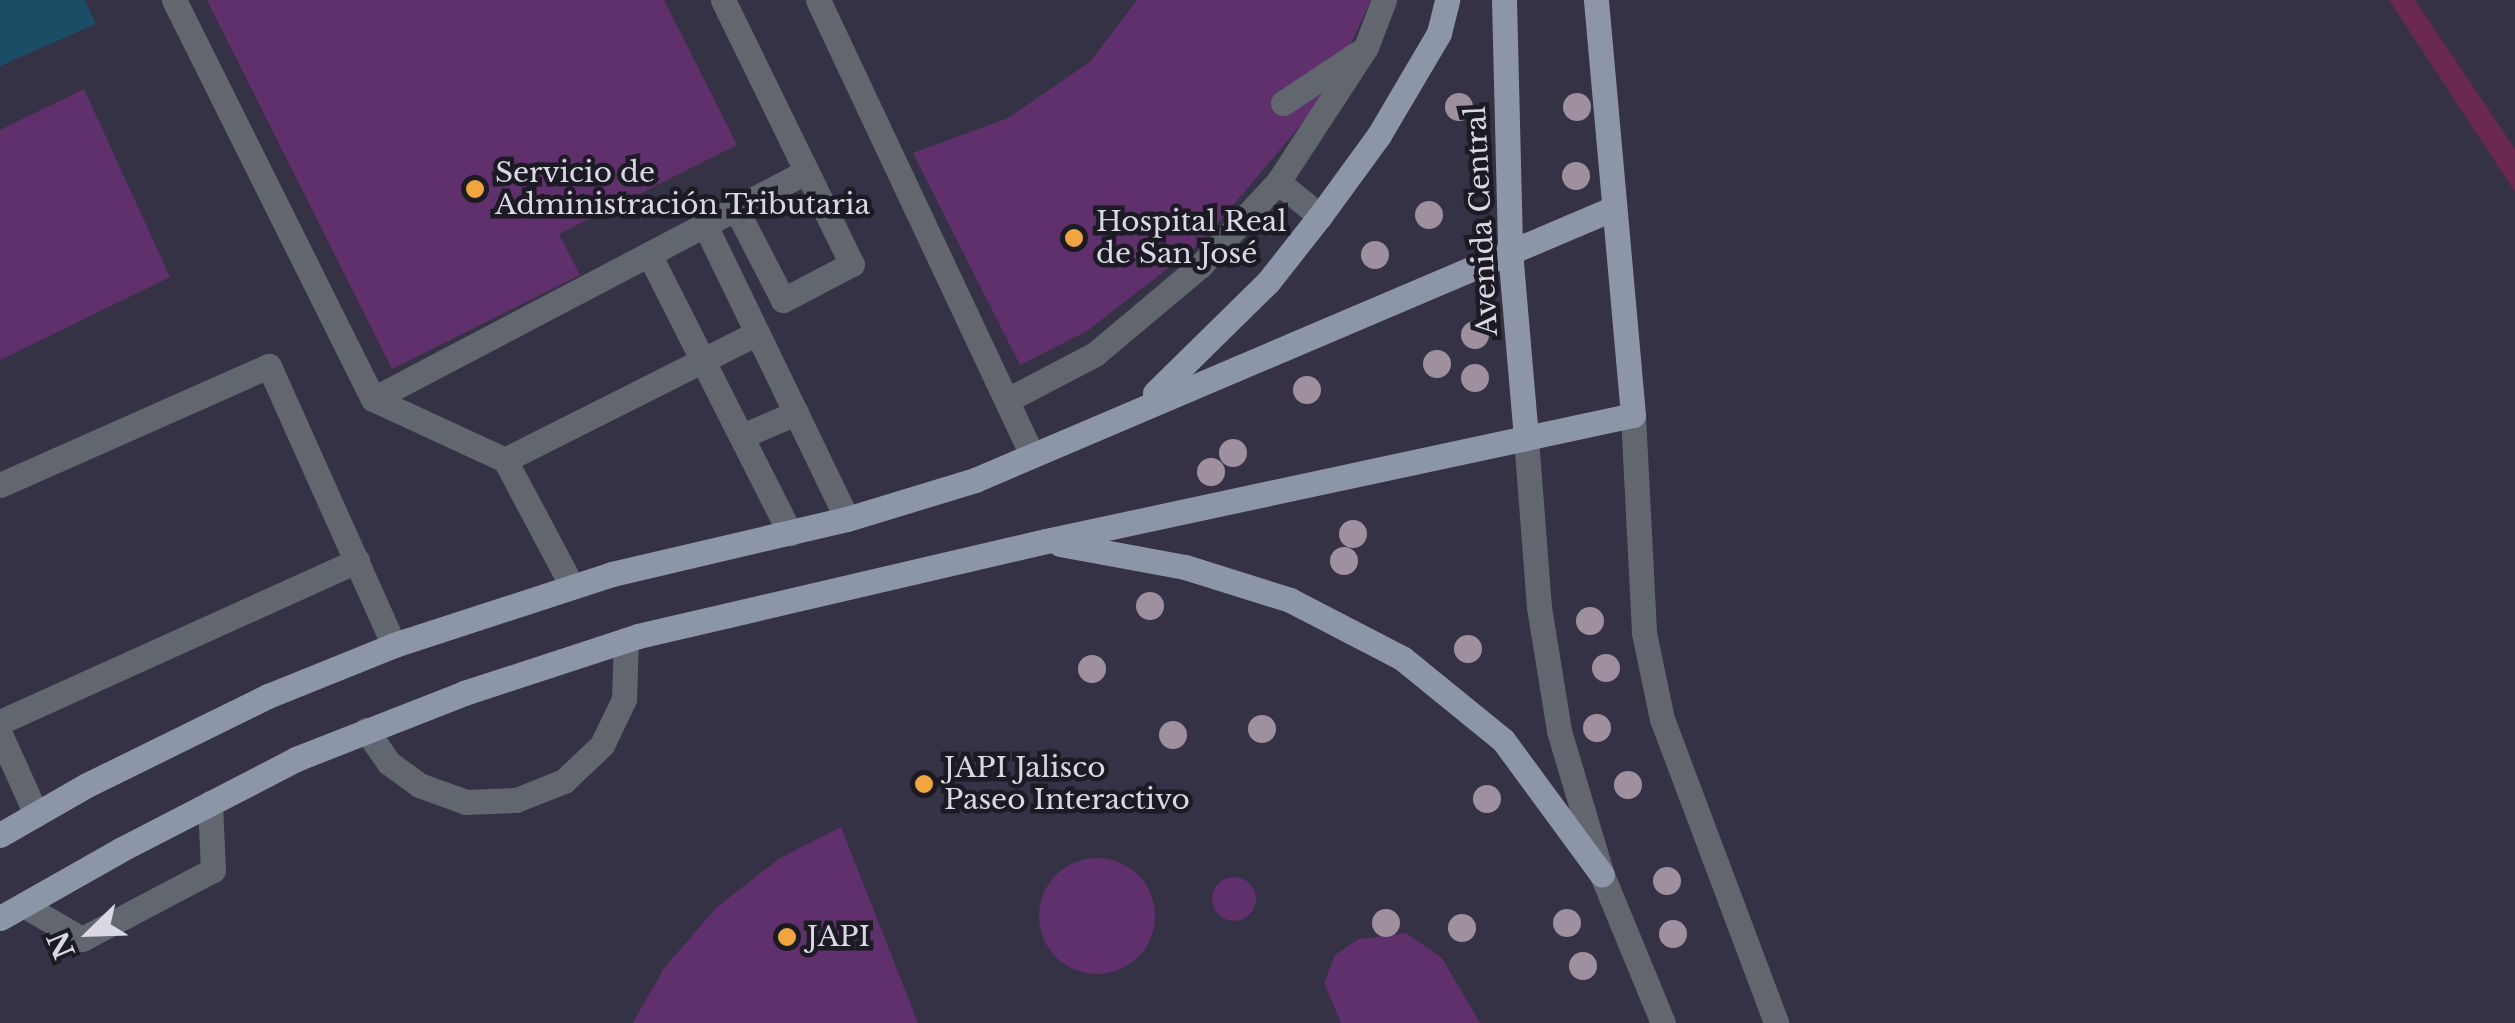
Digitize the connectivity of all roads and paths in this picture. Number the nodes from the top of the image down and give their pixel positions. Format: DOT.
graph roads {
  1 [pos="174,0"];
  2 [pos="723,0"];
  3 [pos="818,0"];
  4 [pos="1384,0"];
  5 [pos="1447,0"];
  6 [pos="1504,0"];
  7 [pos="1596,0"];
  8 [pos="1366,47"];
  9 [pos="1283,103"];
  10 [pos="806,172"];
  11 [pos="1278,182"];
  12 [pos="1614,208"];
  13 [pos="736,209"];
  14 [pos="1320,216"];
  15 [pos="705,225"];
  16 [pos="1510,251"];
  17 [pos="649,254"];
  18 [pos="756,333"];
  19 [pos="704,362"];
  20 [pos="372,399"];
  21 [pos="1009,399"];
  22 [pos="1142,405"];
  23 [pos="796,413"];
  24 [pos="1633,415"];
  25 [pos="742,436"];
  26 [pos="1526,438"];
  27 [pos="1032,455"];
  28 [pos="504,460"];
  29 [pos="0,485"];
  30 [pos="847,519"];
  31 [pos="790,532"];
  32 [pos="1046,541"];
  33 [pos="357,561"];
  34 [pos="572,586"];
  35 [pos="626,640"];
  36 [pos="394,646"];
  37 [pos="0,722"];
  38 [pos="366,730"];
  39 [pos="0,734"];
  40 [pos="210,803"];
  41 [pos="36,814"];
  42 [pos="0,835"];
  43 [pos="1602,875"];
  44 [pos="23,905"];
  45 [pos="0,918"];
  46 [pos="1664,1023"];
  47 [pos="1776,1023"];
  1 -- 20 [label="street"];
  2 -- 10 [label="street"];
  3 -- 21 [label="street"];
  4 -- 8 [label="street"];
  5 -- 14 [label="main road"];
  6 -- 16 [label="main road, Avenida Central"];
  7 -- 12 [label="main road"];
  8 -- 9 [label="street"];
  8 -- 11 [label="street"];
  10 -- 13 [label="street"];
  10 -- 13 [label="street"];
  11 -- 14 [label="street"];
  11 -- 21 [label="street"];
  12 -- 16 [label="main road"];
  12 -- 24 [label="main road"];
  13 -- 15 [label="street"];
  14 -- 22 [label="main road"];
  15 -- 17 [label="street"];
  15 -- 18 [label="street"];
  16 -- 22 [label="main road"];
  16 -- 26 [label="main road, Avenida Central"];
  17 -- 19 [label="street"];
  17 -- 20 [label="street"];
  18 -- 19 [label="street"];
  18 -- 23 [label="street"];
  19 -- 25 [label="street"];
  19 -- 28 [label="street"];
  20 -- 28 [label="street"];
  21 -- 27 [label="street"];
  22 -- 27 [label="main road"];
  23 -- 25 [label="street"];
  23 -- 30 [label="street"];
  24 -- 26 [label="main road"];
  24 -- 47 [label="street"];
  25 -- 31 [label="street"];
  26 -- 32 [label="main road"];
  26 -- 43 [label="street"];
  27 -- 30 [label="main road"];
  28 -- 34 [label="street"];
  29 -- 33 [label="street"];
  30 -- 31 [label="main road"];
  31 -- 34 [label="main road"];
  32 -- 35 [label="main road"];
  32 -- 43 [label="main road"];
  33 -- 36 [label="street"];
  33 -- 37 [label="street"];
  34 -- 36 [label="main road"];
  35 -- 38 [label="main road"];
  35 -- 38 [label="street"];
  36 -- 41 [label="main road"];
  38 -- 40 [label="main road"];
  39 -- 41 [label="street"];
  40 -- 44 [label="main road"];
  40 -- 44 [label="street"];
  41 -- 42 [label="main road"];
  43 -- 46 [label="street"];
  44 -- 45 [label="main road"];
}
